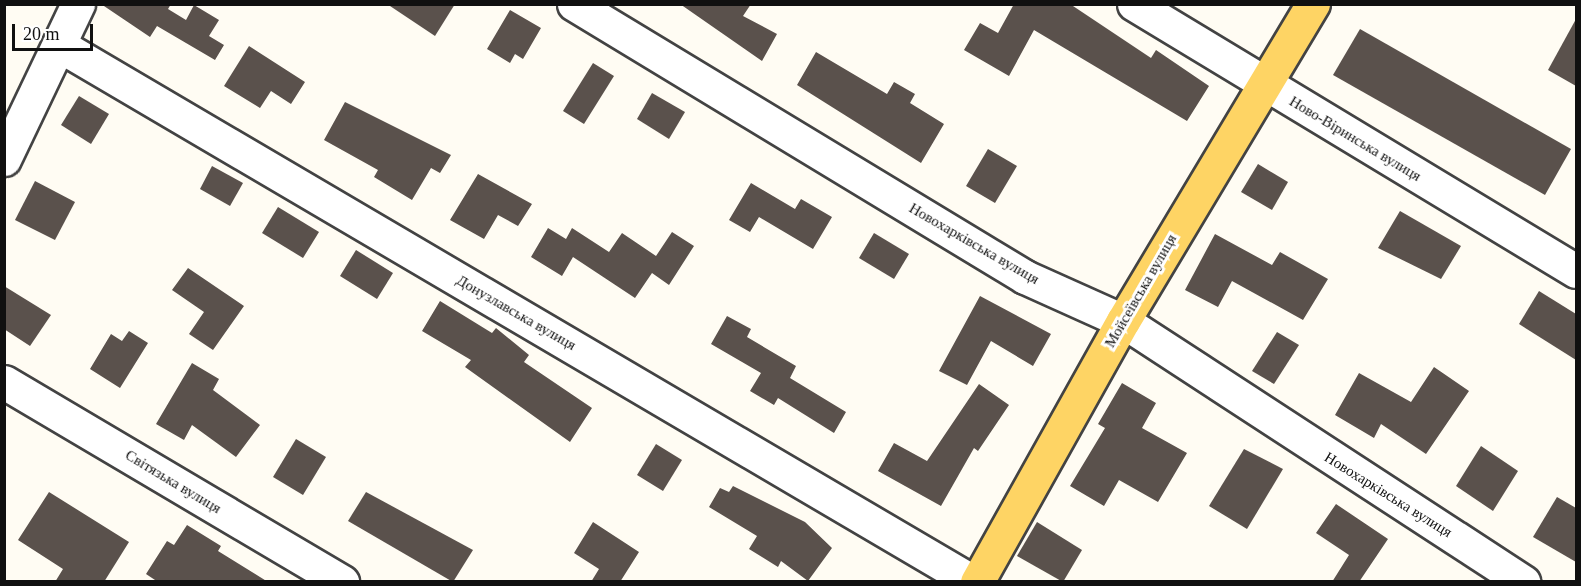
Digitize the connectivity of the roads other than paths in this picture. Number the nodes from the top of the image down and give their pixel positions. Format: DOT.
graph roads {
  1 [pos="78,4"];
  2 [pos="574,4"];
  3 [pos="1134,4"];
  4 [pos="1313,4"];
  5 [pos="59,45"];
  6 [pos="1264,84"];
  7 [pos="4,159"];
  8 [pos="1576,271"];
  9 [pos="1123,321"];
  10 [pos="4,382"];
  11 [pos="342,582"];
  12 [pos="973,582"];
  13 [pos="977,582"];
  14 [pos="1523,582"];
  1 -- 5 [label="street"];
  2 -- 9 [label="street, Новохарківська вулиця"];
  3 -- 6 [label="street, Ново-Віринська вулиця"];
  4 -- 6 [label="main road, Мойсеївська вулиця"];
  5 -- 7 [label="street"];
  5 -- 12 [label="street, Донузлавська вулиця"];
  6 -- 8 [label="street, Ново-Віринська вулиця"];
  6 -- 9 [label="main road, Мойсеївська вулиця"];
  9 -- 13 [label="main road, Мойсеївська вулиця"];
  9 -- 14 [label="street, Новохарківська вулиця"];
  10 -- 11 [label="street, Світязька вулиця"];
}
